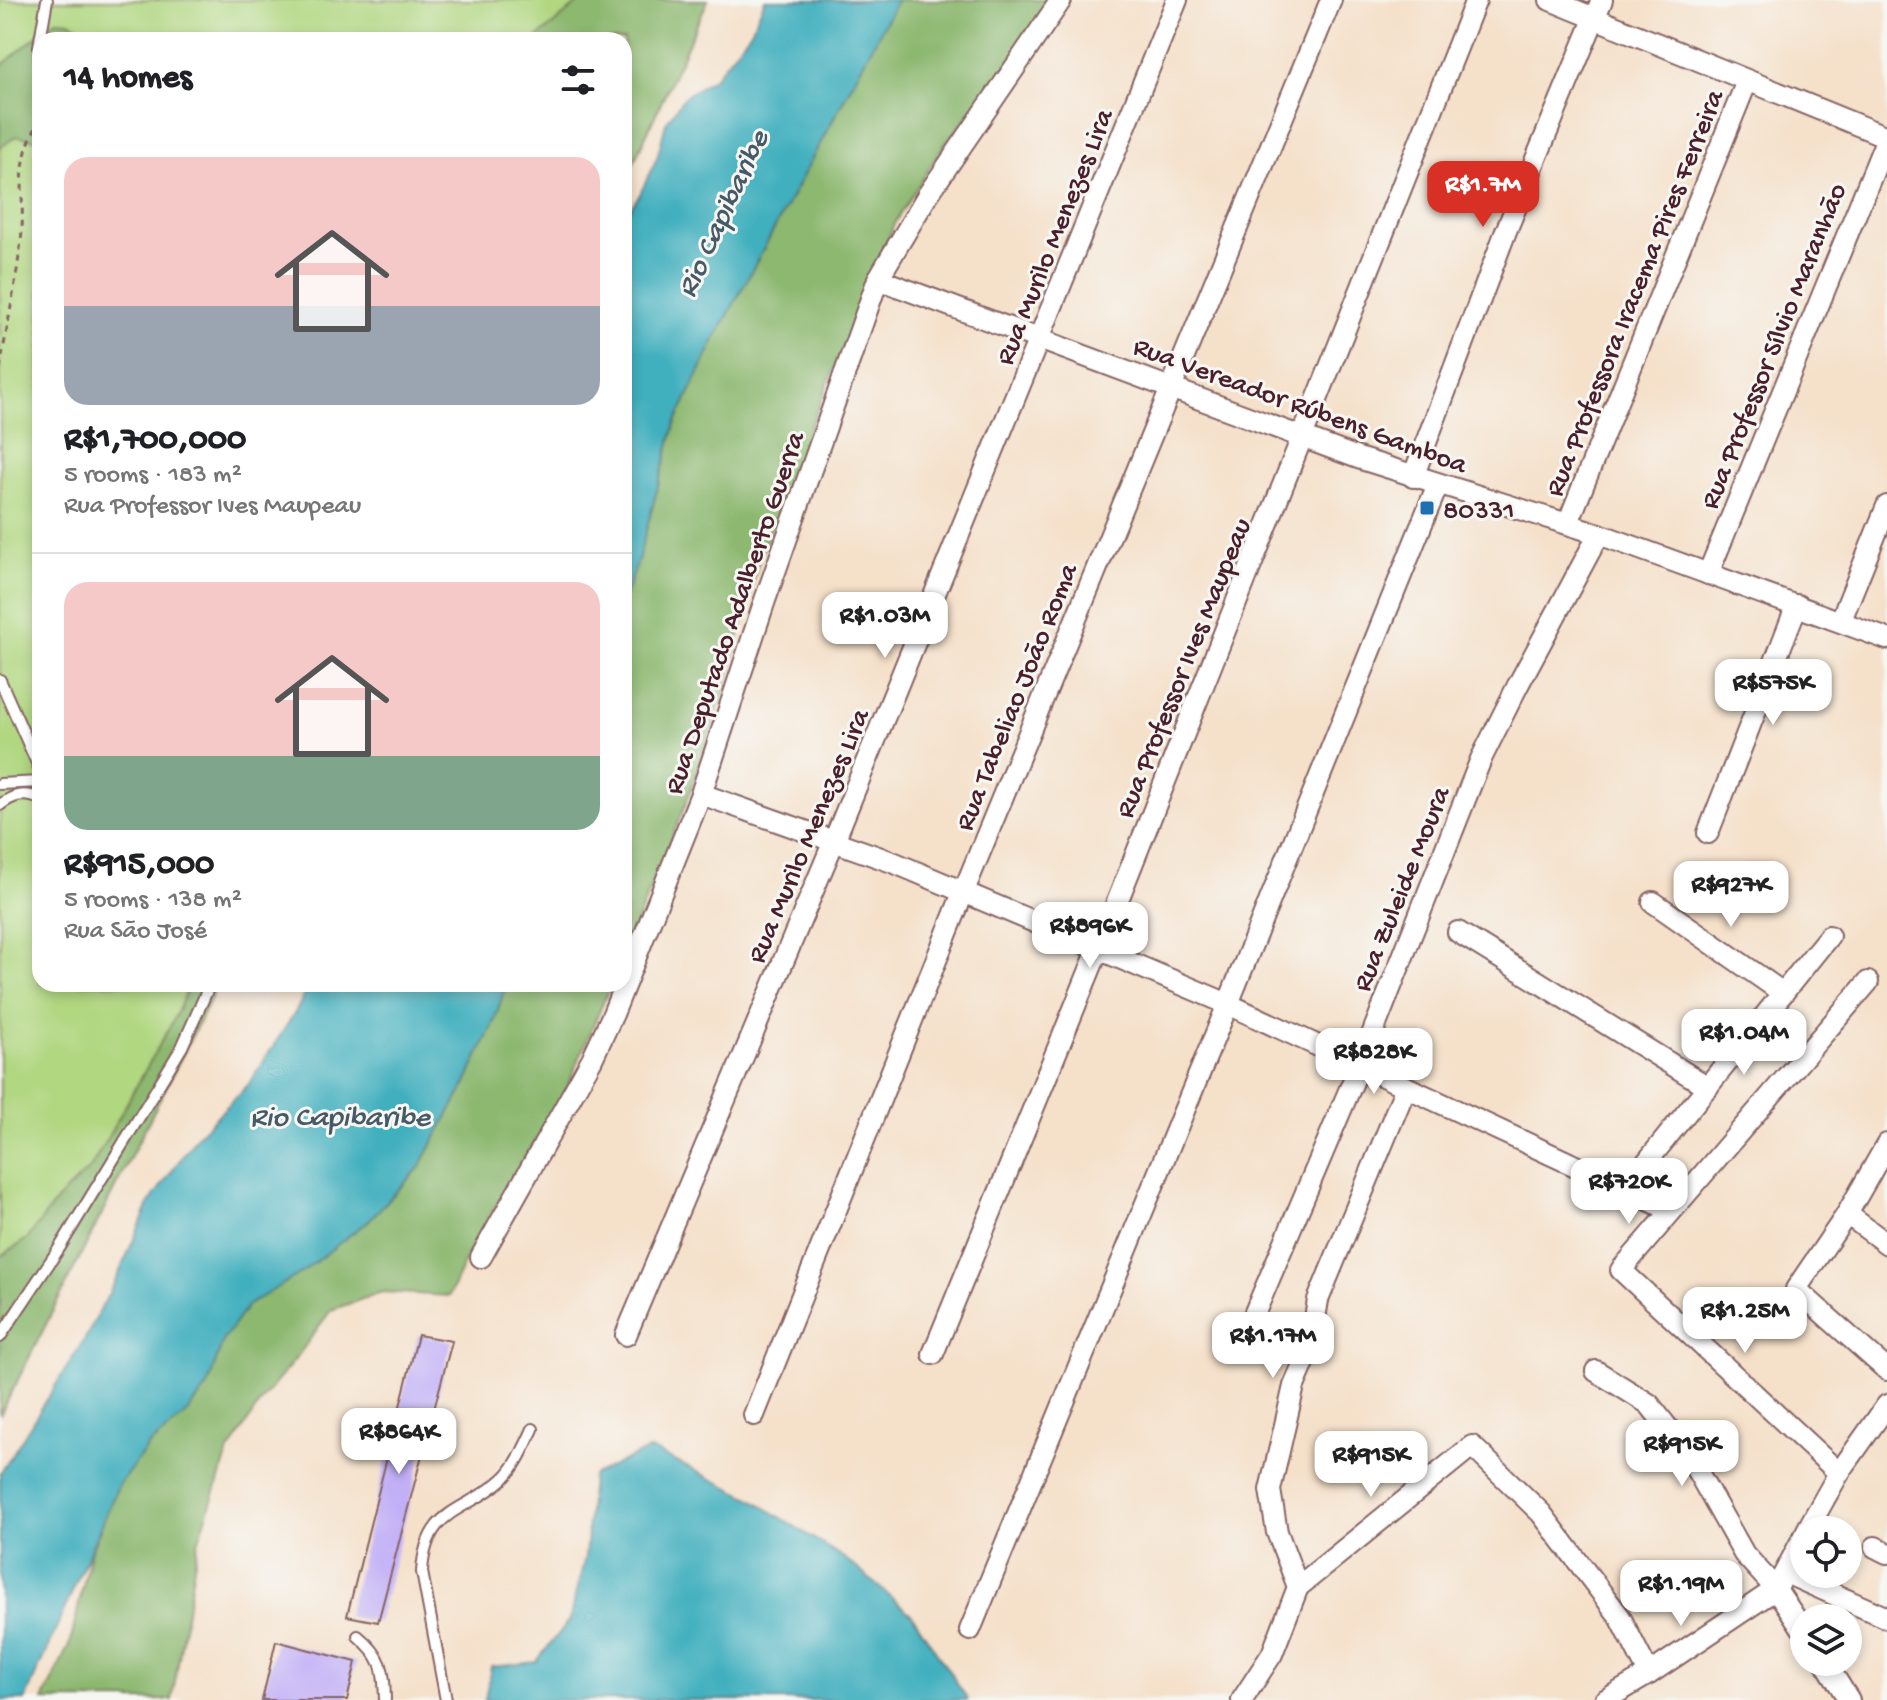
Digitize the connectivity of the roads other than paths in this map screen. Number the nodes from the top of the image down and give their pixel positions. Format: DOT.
graph roads {
  1 [pos="47,0"];
  2 [pos="1061,0"];
  3 [pos="1177,0"];
  4 [pos="1331,0"];
  5 [pos="1476,0"];
  6 [pos="1550,0"];
  7 [pos="1599,9"];
  8 [pos="41,32"];
  9 [pos="1747,81"];
  10 [pos="1887,138"];
  11 [pos="878,279"];
  12 [pos="1040,339"];
  13 [pos="1172,388"];
  14 [pos="1302,438"];
  15 [pos="1413,477"];
  16 [pos="1438,484"];
  17 [pos="1887,506"];
  18 [pos="1568,523"];
  19 [pos="1599,534"];
  20 [pos="1708,574"];
  21 [pos="1797,605"];
  22 [pos="1841,620"];
  23 [pos="1887,639"];
  24 [pos="0,680"];
  25 [pos="32,743"];
  26 [pos="32,782"];
  27 [pos="0,784"];
  28 [pos="701,794"];
  29 [pos="32,797"];
  30 [pos="0,805"];
  31 [pos="1708,833"];
  32 [pos="834,841"];
  33 [pos="963,893"];
  34 [pos="1653,902"];
  35 [pos="1458,932"];
  36 [pos="1829,936"];
  37 [pos="1098,950"];
  38 [pos="632,966"];
  39 [pos="1868,982"];
  40 [pos="206,992"];
  41 [pos="622,992"];
  42 [pos="1783,993"];
  43 [pos="1228,1004"];
  44 [pos="1360,1065"];
  45 [pos="1406,1087"];
  46 [pos="1708,1087"];
  47 [pos="1887,1144"];
  48 [pos="1625,1189"];
  49 [pos="1670,1210"];
  50 [pos="1847,1214"];
  51 [pos="1887,1244"];
  52 [pos="481,1257"];
  53 [pos="1253,1317"];
  54 [pos="626,1335"];
  55 [pos="0,1337"];
  56 [pos="933,1354"];
  57 [pos="1887,1370"];
  58 [pos="1596,1371"];
  59 [pos="754,1415"];
  60 [pos="1884,1416"];
  61 [pos="533,1429"];
  62 [pos="1839,1473"];
  63 [pos="1815,1516"];
  64 [pos="1790,1563"];
  65 [pos="1781,1581"];
  66 [pos="1298,1587"];
  67 [pos="1792,1604"];
  68 [pos="1887,1618"];
  69 [pos="970,1630"];
  70 [pos="358,1636"];
  71 [pos="1649,1674"];
  72 [pos="1834,1676"];
  73 [pos="1619,1697"];
  74 [pos="1248,1698"];
  75 [pos="385,1700"];
  76 [pos="446,1700"];
  77 [pos="1849,1700"];
  1 -- 8 [label="lane"];
  2 -- 11 [label="street, Rua Deputado Adalberto Guerra"];
  3 -- 12 [label="street, Rua Murilo Menezes Lira"];
  4 -- 13 [label="street, Rua Tabeliao João Roma"];
  5 -- 14 [label="street, Rua Professor Ives Maupeau"];
  6 -- 7 [label="street"];
  7 -- 9 [label="street"];
  7 -- 15 [label="street"];
  9 -- 10 [label="street"];
  9 -- 18 [label="street, Rua Professora Iracema Pires Ferreira"];
  10 -- 20 [label="street, Rua Professor Sílvio Maranhão"];
  11 -- 12 [label="street, Rua Vereador Rúbens Gamboa"];
  11 -- 28 [label="street, Rua Deputado Adalberto Guerra"];
  12 -- 13 [label="street, Rua Vereador Rúbens Gamboa"];
  12 -- 32 [label="street, Rua Murilo Menezes Lira"];
  13 -- 14 [label="street, Rua Vereador Rúbens Gamboa"];
  13 -- 33 [label="street, Rua Tabeliao João Roma"];
  14 -- 15 [label="street, Rua Vereador Rúbens Gamboa"];
  14 -- 37 [label="street, Rua Professor Ives Maupeau"];
  15 -- 16 [label="street, Rua Vereador Rúbens Gamboa"];
  16 -- 18 [label="street, Rua Vereador Rúbens Gamboa"];
  16 -- 43 [label="street"];
  17 -- 22 [label="street"];
  18 -- 19 [label="street, Rua Vereador Rúbens Gamboa"];
  19 -- 20 [label="street, Rua Vereador Rúbens Gamboa"];
  19 -- 44 [label="street, Rua Zuleide Moura"];
  20 -- 21 [label="street, Rua Vereador Rúbens Gamboa"];
  21 -- 22 [label="street, Rua Vereador Rúbens Gamboa"];
  21 -- 31 [label="street"];
  22 -- 23 [label="street, Rua Vereador Rúbens Gamboa"];
  24 -- 25 [label="lane"];
  26 -- 27 [label="lane"];
  28 -- 32 [label="street"];
  28 -- 38 [label="street, Rua Deputado Adalberto Guerra"];
  29 -- 30 [label="lane"];
  32 -- 33 [label="street"];
  32 -- 54 [label="street, Rua Murilo Menezes Lira"];
  33 -- 37 [label="street"];
  33 -- 59 [label="street, Rua Tabeliao João Roma"];
  34 -- 42 [label="street"];
  35 -- 46 [label="street"];
  36 -- 42 [label="street"];
  37 -- 43 [label="street"];
  37 -- 56 [label="street, Rua Professor Ives Maupeau"];
  39 -- 49 [label="street"];
  40 -- 55 [label="lane"];
  41 -- 52 [label="street, Rua Deputado Adalberto Guerra"];
  42 -- 46 [label="street"];
  43 -- 44 [label="street"];
  43 -- 69 [label="street"];
  44 -- 45 [label="street"];
  44 -- 53 [label="street, Rua Zuleide Moura"];
  45 -- 48 [label="street"];
  45 -- 66 [label="street"];
  46 -- 48 [label="street"];
  47 -- 50 [label="street"];
  48 -- 49 [label="street"];
  49 -- 62 [label="street"];
  50 -- 51 [label="street"];
  50 -- 57 [label="street"];
  58 -- 65 [label="street"];
  60 -- 62 [label="street"];
  61 -- 76 [label="lane"];
  62 -- 63 [label="street"];
  64 -- 65 [label="street"];
  65 -- 67 [label="street"];
  65 -- 68 [label="street"];
  65 -- 71 [label="street"];
  66 -- 71 [label="street"];
  66 -- 74 [label="street"];
  70 -- 75 [label="lane"];
  71 -- 73 [label="street"];
  72 -- 77 [label="street"];
}
